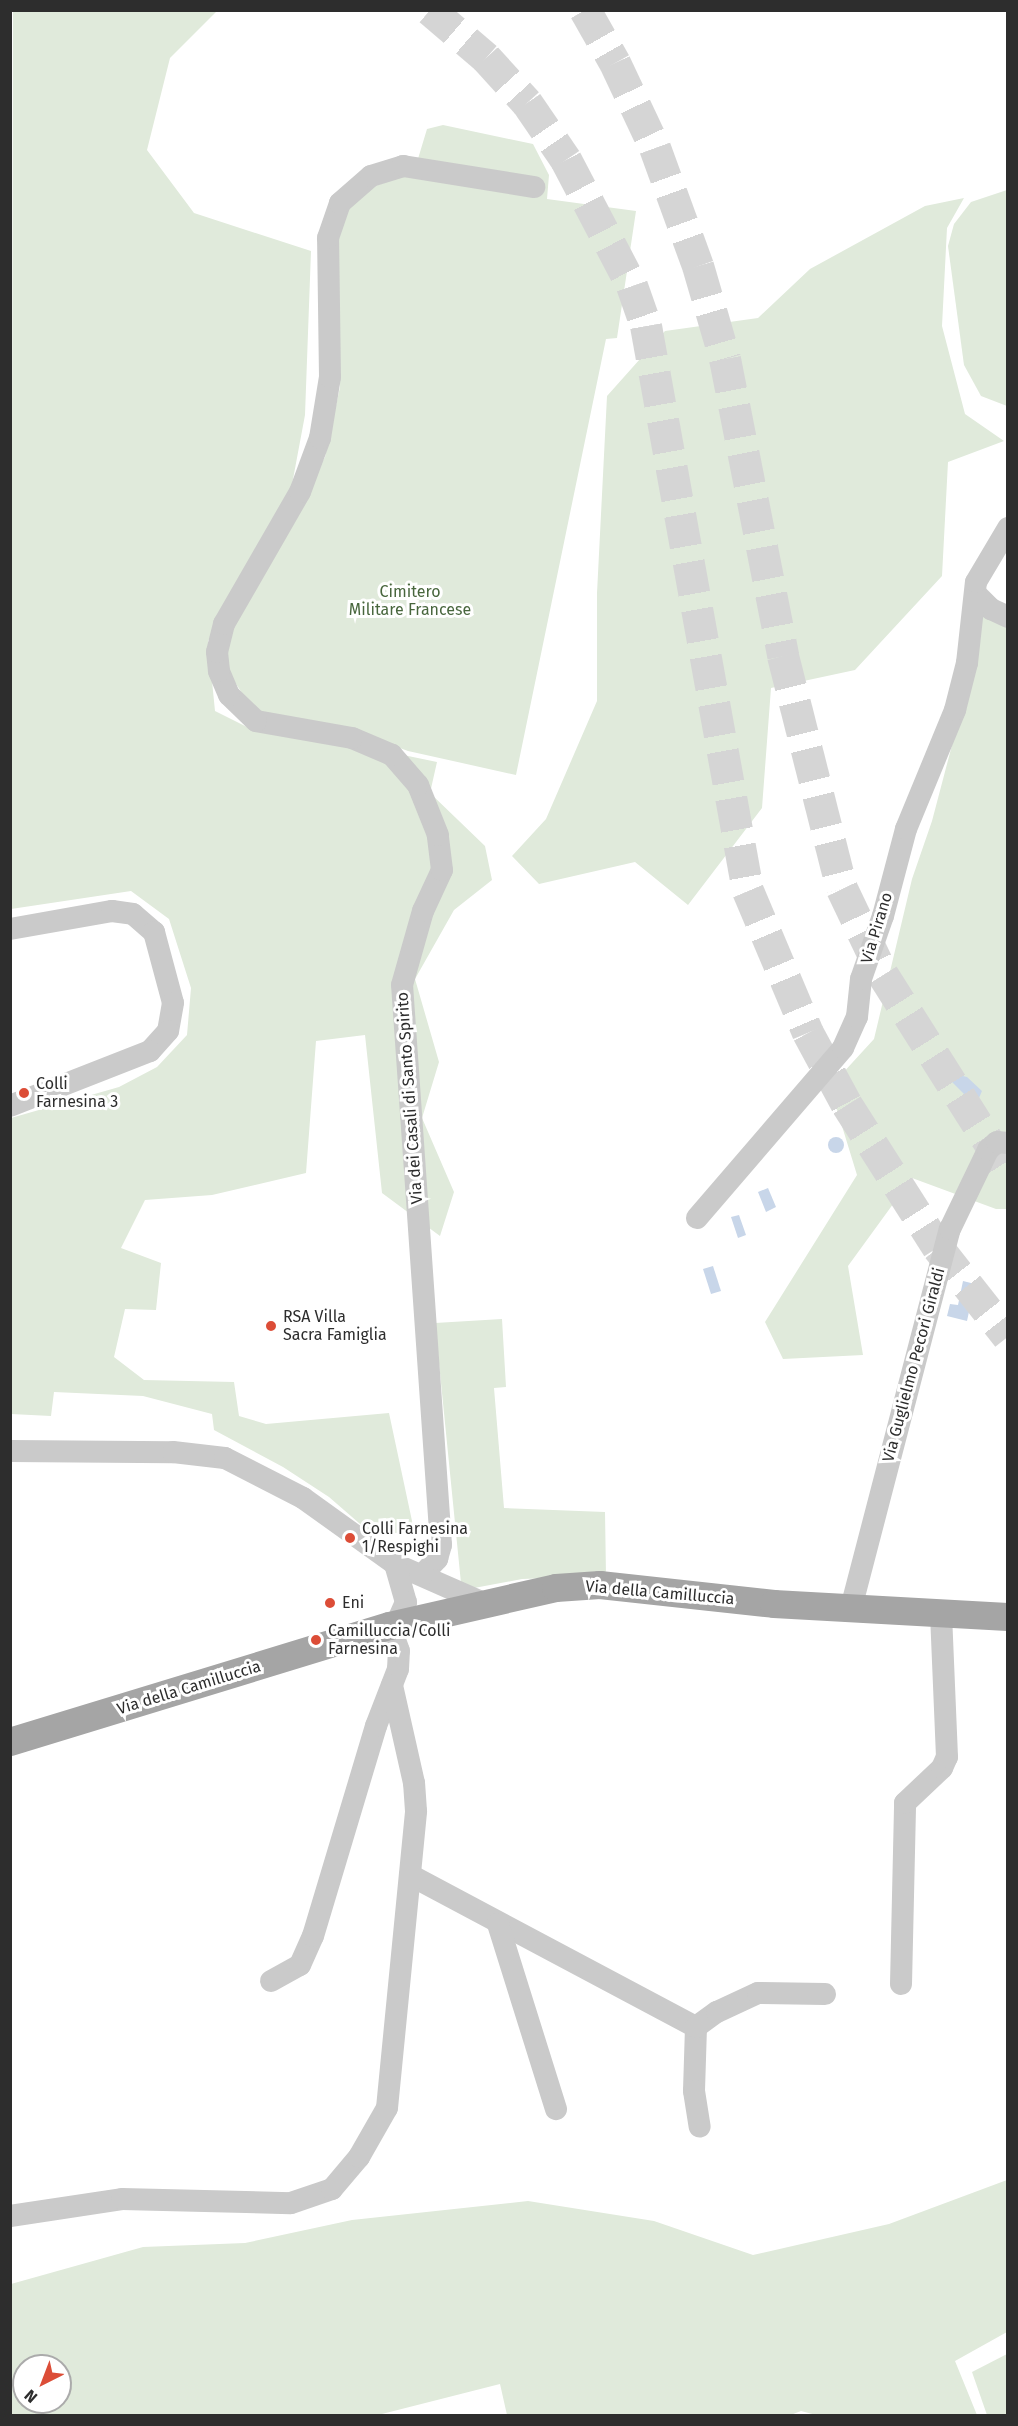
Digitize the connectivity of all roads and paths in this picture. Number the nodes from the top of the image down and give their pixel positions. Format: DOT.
graph roads {
  1 [pos="534,187"];
  2 [pos="1008,528"];
  3 [pos="977,596"];
  4 [pos="1008,616"];
  5 [pos="10,929"];
  6 [pos="10,1106"];
  7 [pos="1008,1143"];
  8 [pos="697,1218"];
  9 [pos="10,1451"];
  10 [pos="395,1564"];
  11 [pos="423,1574"];
  12 [pos="481,1602"];
  13 [pos="851,1608"];
  14 [pos="941,1613"];
  15 [pos="1008,1617"];
  16 [pos="393,1625"];
  17 [pos="392,1685"];
  18 [pos="10,1742"];
  19 [pos="410,1875"];
  20 [pos="498,1924"];
  21 [pos="271,1981"];
  22 [pos="901,1984"];
  23 [pos="825,1994"];
  24 [pos="696,2027"];
  25 [pos="556,2109"];
  26 [pos="700,2127"];
  27 [pos="10,2216"];
  1 -- 11 [label="street, Via dei Casali di Santo Spirito"];
  2 -- 3 [label="street, Via Pirano"];
  3 -- 4 [label="street"];
  3 -- 8 [label="street, Via Pirano"];
  5 -- 6 [label="street"];
  7 -- 13 [label="street, Via Guglielmo Pecori Giraldi"];
  9 -- 10 [label="street"];
  10 -- 11 [label="street"];
  10 -- 16 [label="street"];
  11 -- 12 [label="street"];
  12 -- 13 [label="main road, Via della Camilluccia"];
  12 -- 16 [label="main road, Via della Camilluccia"];
  13 -- 14 [label="main road, Via della Camilluccia"];
  14 -- 15 [label="main road, Via della Camilluccia"];
  14 -- 22 [label="street"];
  16 -- 17 [label="street"];
  16 -- 18 [label="main road, Via della Camilluccia"];
  17 -- 19 [label="street"];
  17 -- 21 [label="street"];
  19 -- 20 [label="street"];
  19 -- 27 [label="street"];
  20 -- 24 [label="street"];
  20 -- 25 [label="street"];
  23 -- 24 [label="street"];
  24 -- 26 [label="street"];
}
